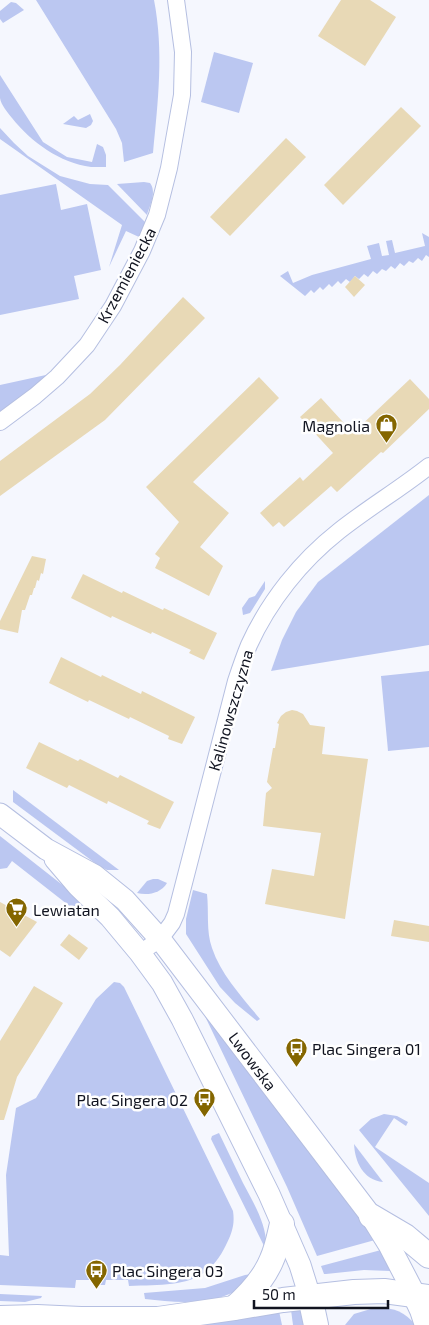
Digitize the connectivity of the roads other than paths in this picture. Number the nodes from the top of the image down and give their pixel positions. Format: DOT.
graph roads {
  1 [pos="176,0"];
  2 [pos="0,422"];
  3 [pos="429,466"];
  4 [pos="0,814"];
  5 [pos="46,849"];
  6 [pos="160,939"];
  7 [pos="140,953"];
  8 [pos="371,1216"];
  9 [pos="282,1224"];
  10 [pos="429,1256"];
  11 [pos="422,1296"];
  12 [pos="310,1297"];
  13 [pos="234,1308"];
  14 [pos="0,1318"];
  15 [pos="316,1325"];
  16 [pos="428,1325"];
  1 -- 2 [label="street, Krzemieniecka"];
  3 -- 6 [label="street, Kalinowszczyzna"];
  4 -- 5 [label="street, Lwowska"];
  5 -- 6 [label="street, Lwowska"];
  5 -- 7 [label="street, Lwowska"];
  6 -- 7 [label="street, Kalinowszczyzna"];
  6 -- 8 [label="street, Lwowska"];
  7 -- 9 [label="street, Lwowska"];
  8 -- 10 [label="main road"];
  8 -- 11 [label="street, Lwowska"];
  9 -- 12 [label="street, Lwowska"];
  9 -- 13 [label="main road"];
  11 -- 12 [label="main road"];
  11 -- 16 [label="main road"];
  12 -- 13 [label="main road"];
  12 -- 15 [label="main road"];
  13 -- 14 [label="main road"];
}
